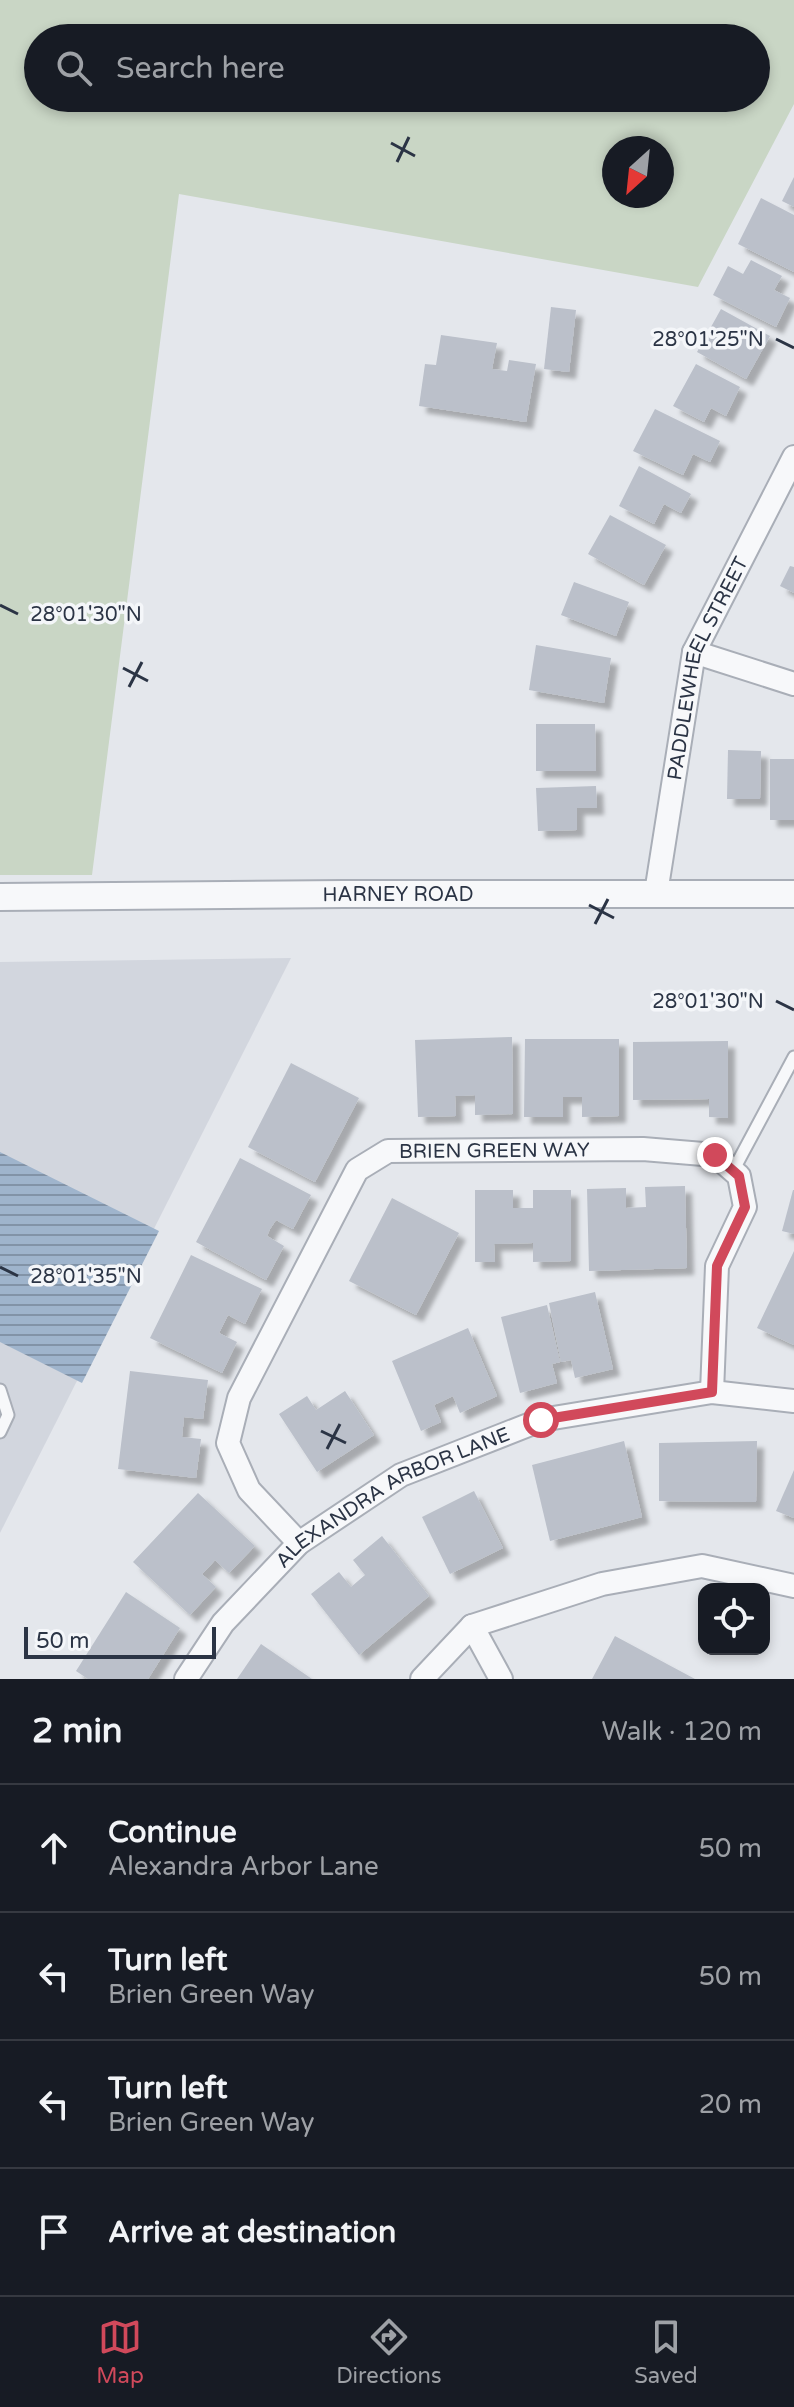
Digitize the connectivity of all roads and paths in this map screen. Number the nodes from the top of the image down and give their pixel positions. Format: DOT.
graph roads {
  1 [pos="794,457"];
  2 [pos="694,652"];
  3 [pos="794,684"];
  4 [pos="656,893"];
  5 [pos="794,894"];
  6 [pos="0,897"];
  7 [pos="794,1057"];
  8 [pos="733,1171"];
  9 [pos="0,1390"];
  10 [pos="712,1392"];
  11 [pos="794,1401"];
  12 [pos="0,1432"];
  13 [pos="299,1543"];
  14 [pos="794,1586"];
  15 [pos="472,1626"];
  16 [pos="186,1679"];
  17 [pos="422,1679"];
  18 [pos="501,1679"];
  1 -- 2 [label="street, PADDLEWHEEL STREET"];
  2 -- 3 [label="street"];
  2 -- 4 [label="street, PADDLEWHEEL STREET"];
  4 -- 5 [label="street, HARNEY ROAD"];
  4 -- 6 [label="street, HARNEY ROAD"];
  7 -- 8 [label="lane"];
  8 -- 10 [label="street"];
  8 -- 13 [label="street, BRIEN GREEN WAY"];
  9 -- 12 [label="lane"];
  10 -- 11 [label="street, ALEXANDRA ARBOR LANE"];
  10 -- 13 [label="street, ALEXANDRA ARBOR LANE"];
  13 -- 16 [label="street, ALEXANDRA ARBOR LANE"];
  14 -- 15 [label="street"];
  15 -- 17 [label="street"];
  15 -- 18 [label="street"];
}
